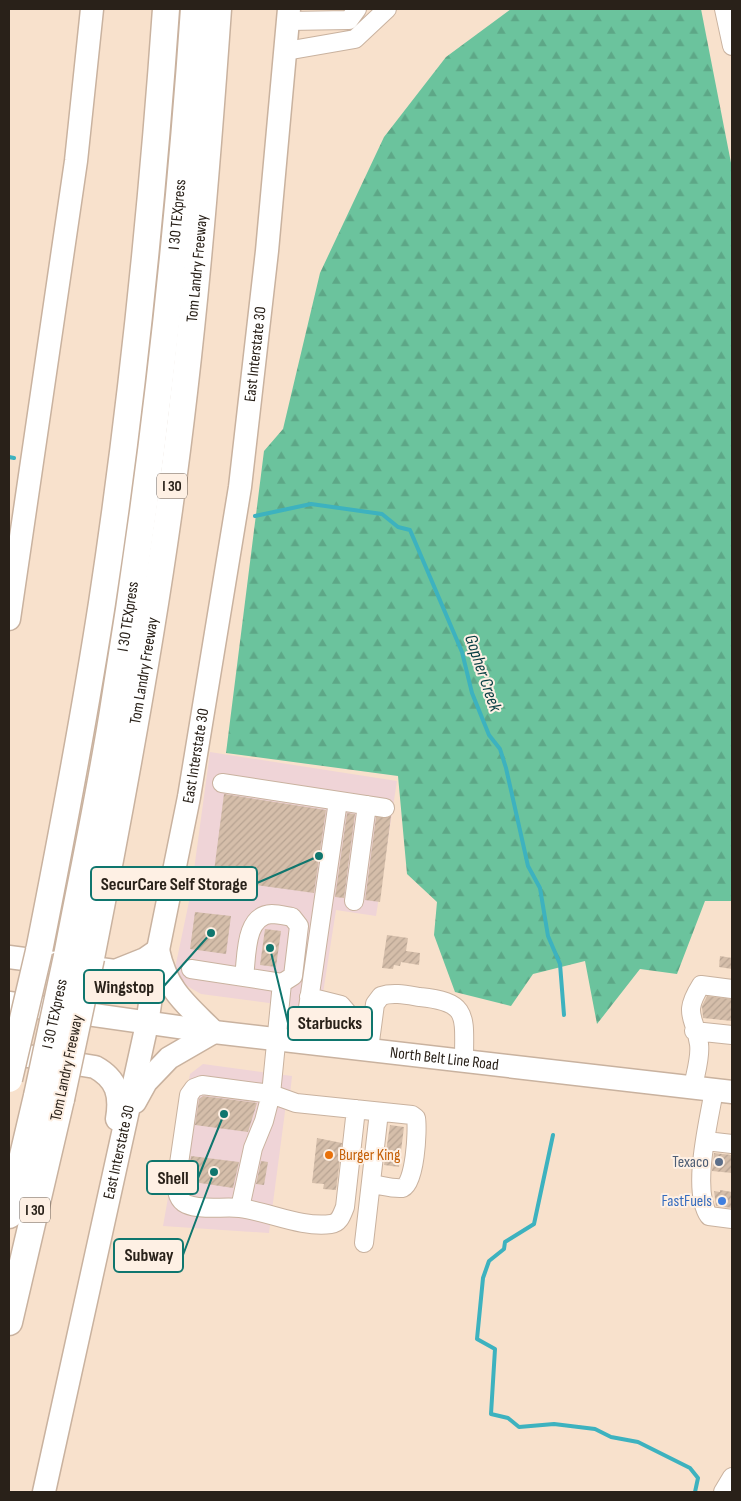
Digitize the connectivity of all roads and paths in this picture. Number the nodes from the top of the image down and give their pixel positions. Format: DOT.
graph roads {
  1 [pos="92,9"];
  2 [pos="166,9"];
  3 [pos="194,9"];
  4 [pos="218,9"];
  5 [pos="357,9"];
  6 [pos="387,9"];
  7 [pos="724,9"];
  8 [pos="288,15"];
  9 [pos="732,46"];
  10 [pos="286,51"];
  11 [pos="9,619"];
  12 [pos="222,783"];
  13 [pos="338,801"];
  14 [pos="367,805"];
  15 [pos="385,808"];
  16 [pos="354,901"];
  17 [pos="158,950"];
  18 [pos="9,957"];
  19 [pos="79,957"];
  20 [pos="191,969"];
  21 [pos="244,977"];
  22 [pos="288,980"];
  23 [pos="732,989"];
  24 [pos="309,997"];
  25 [pos="9,1003"];
  26 [pos="147,1024"];
  27 [pos="694,1031"];
  28 [pos="214,1032"];
  29 [pos="732,1035"];
  30 [pos="278,1039"];
  31 [pos="303,1042"];
  32 [pos="346,1047"];
  33 [pos="369,1049"];
  34 [pos="9,1053"];
  35 [pos="464,1061"];
  36 [pos="9,1079"];
  37 [pos="713,1090"];
  38 [pos="271,1094"];
  39 [pos="49,1097"];
  40 [pos="356,1109"];
  41 [pos="379,1112"];
  42 [pos="126,1118"];
  43 [pos="706,1141"];
  44 [pos="732,1144"];
  45 [pos="110,1184"];
  46 [pos="371,1184"];
  47 [pos="240,1208"];
  48 [pos="9,1215"];
  49 [pos="732,1220"];
  50 [pos="364,1243"];
  51 [pos="9,1322"];
  52 [pos="732,1478"];
  53 [pos="44,1492"];
  54 [pos="722,1492"];
  1 -- 11 [label="main road"];
  2 -- 36 [label="highway, bridge"];
  3 -- 19 [label="highway, I 30 TEXpress"];
  4 -- 19 [label="highway, Tom Landry Freeway / I 30"];
  5 -- 8 [label="street"];
  6 -- 10 [label="street"];
  7 -- 9 [label="street"];
  8 -- 10 [label="main road, East Interstate 30"];
  10 -- 17 [label="main road, East Interstate 30"];
  12 -- 13 [label="street"];
  13 -- 14 [label="street"];
  13 -- 24 [label="street"];
  14 -- 15 [label="street"];
  14 -- 16 [label="street"];
  17 -- 18 [label="main road"];
  17 -- 26 [label="main road, East Interstate 30"];
  17 -- 28 [label="main road"];
  19 -- 39 [label="highway, Tom Landry Freeway / I 30, bridge"];
  20 -- 21 [label="street"];
  21 -- 22 [label="street"];
  21 -- 22 [label="street"];
  22 -- 30 [label="street"];
  23 -- 27 [label="street"];
  24 -- 31 [label="street"];
  24 -- 32 [label="street"];
  25 -- 26 [label="main road, North Belt Line Road"];
  26 -- 28 [label="main road, North Belt Line Road"];
  26 -- 42 [label="main road, East Interstate 30"];
  27 -- 29 [label="street"];
  27 -- 37 [label="street"];
  28 -- 30 [label="main road, North Belt Line Road"];
  28 -- 42 [label="main road"];
  30 -- 31 [label="main road, North Belt Line Road"];
  30 -- 38 [label="street"];
  31 -- 32 [label="main road, North Belt Line Road"];
  32 -- 33 [label="main road, North Belt Line Road"];
  33 -- 35 [label="main road, North Belt Line Road"];
  33 -- 35 [label="street"];
  34 -- 45 [label="main road"];
  35 -- 37 [label="main road, North Belt Line Road"];
  37 -- 43 [label="street"];
  38 -- 40 [label="street"];
  38 -- 47 [label="street"];
  38 -- 47 [label="street"];
  39 -- 48 [label="highway"];
  39 -- 51 [label="highway, Tom Landry Freeway / I 30"];
  40 -- 41 [label="street"];
  40 -- 47 [label="street"];
  41 -- 46 [label="street"];
  41 -- 46 [label="street"];
  42 -- 45 [label="main road, East Interstate 30"];
  43 -- 44 [label="street"];
  43 -- 49 [label="street"];
  45 -- 53 [label="main road, East Interstate 30"];
  46 -- 50 [label="street"];
  52 -- 54 [label="street"];
}
